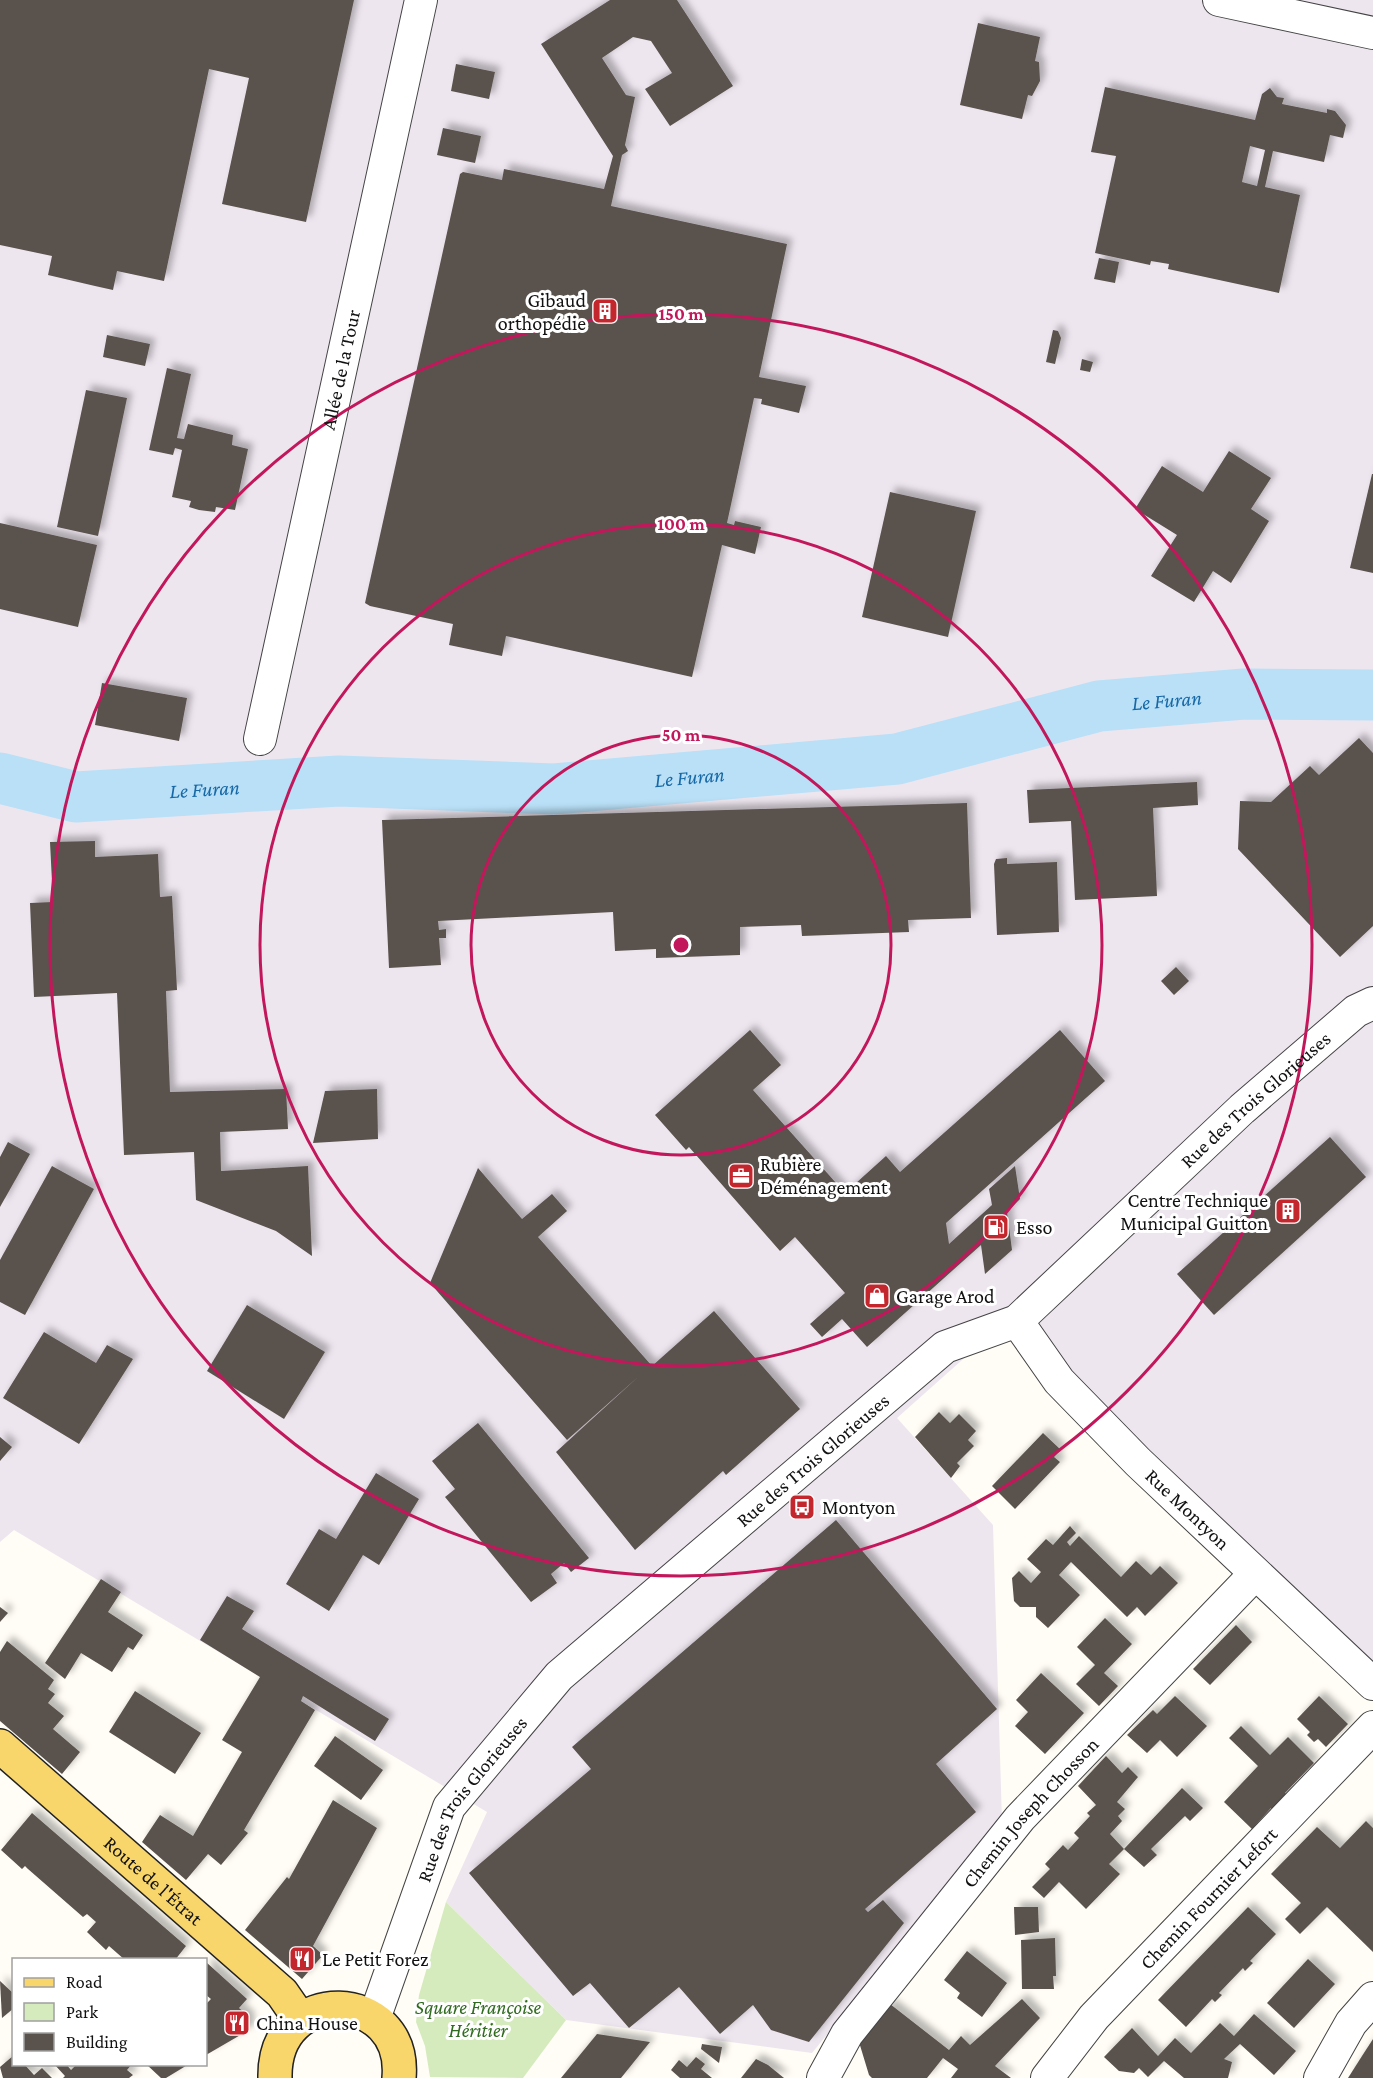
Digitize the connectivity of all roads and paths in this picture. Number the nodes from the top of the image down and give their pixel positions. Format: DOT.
graph roads {
  1 [pos="421,0"];
  2 [pos="1219,0"];
  3 [pos="1373,33"];
  4 [pos="260,739"];
  5 [pos="1372,1004"];
  6 [pos="1017,1321"];
  7 [pos="1255,1574"];
  8 [pos="1368,1676"];
  9 [pos="1373,1727"];
  10 [pos="0,1746"];
  11 [pos="1373,1998"];
  12 [pos="300,2019"];
  13 [pos="374,2019"];
  14 [pos="831,2075"];
  15 [pos="1048,2077"];
  16 [pos="275,2078"];
  17 [pos="399,2078"];
  18 [pos="1320,2078"];
  1 -- 4 [label="street, Allée de la Tour"];
  2 -- 3 [label="street"];
  5 -- 6 [label="street, Rue des Trois Glorieuses"];
  6 -- 7 [label="street, Rue Montyon"];
  6 -- 13 [label="street, Rue des Trois Glorieuses"];
  7 -- 8 [label="street, Rue Montyon"];
  7 -- 14 [label="street, Chemin Joseph Chosson"];
  9 -- 15 [label="street, Chemin Fournier Lefort"];
  10 -- 12 [label="main road, Route de l'Étrat"];
  11 -- 18 [label="street"];
  12 -- 13 [label="main road"];
  12 -- 16 [label="main road"];
  13 -- 17 [label="main road"];
}
